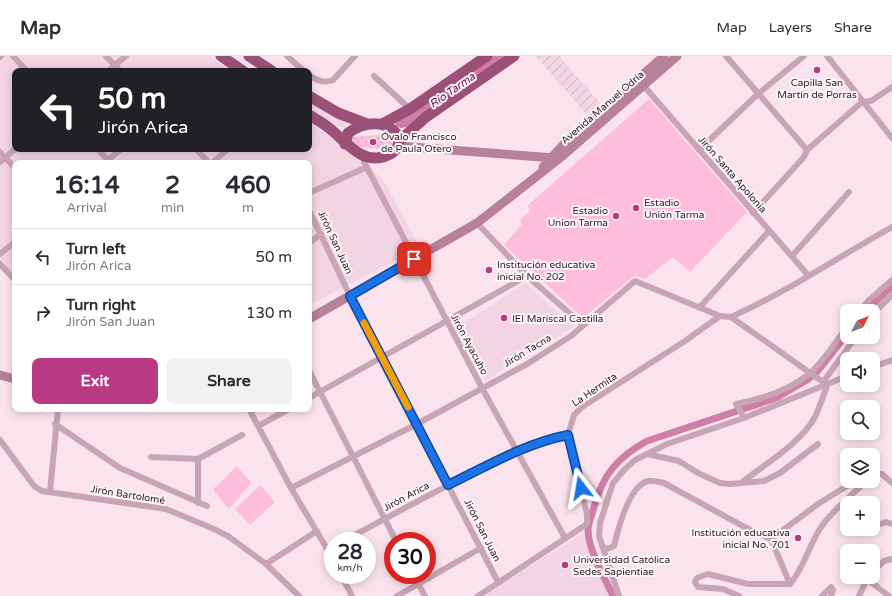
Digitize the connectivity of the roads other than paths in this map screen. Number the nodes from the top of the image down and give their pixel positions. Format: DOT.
graph roads {
  1 [pos="13,56"];
  2 [pos="106,56"];
  3 [pos="126,56"];
  4 [pos="221,56"];
  5 [pos="249,56"];
  6 [pos="287,56"];
  7 [pos="355,56"];
  8 [pos="487,56"];
  9 [pos="514,56"];
  10 [pos="664,56"];
  11 [pos="677,56"];
  12 [pos="726,56"];
  13 [pos="804,56"];
  14 [pos="827,56"];
  15 [pos="115,66"];
  16 [pos="24,68"];
  17 [pos="112,68"];
  18 [pos="239,68"];
  19 [pos="267,68"];
  20 [pos="301,68"];
  21 [pos="374,76"];
  22 [pos="312,77"];
  23 [pos="643,85"];
  24 [pos="892,87"];
  25 [pos="758,94"];
  26 [pos="312,98"];
  27 [pos="862,102"];
  28 [pos="614,105"];
  29 [pos="410,109"];
  30 [pos="312,117"];
  31 [pos="367,124"];
  32 [pos="382,124"];
  33 [pos="892,138"];
  34 [pos="345,144"];
  35 [pos="398,144"];
  36 [pos="698,150"];
  37 [pos="807,150"];
  38 [pos="0,152"];
  39 [pos="12,152"];
  40 [pos="100,152"];
  41 [pos="118,152"];
  42 [pos="199,152"];
  43 [pos="225,152"];
  44 [pos="365,156"];
  45 [pos="5,158"];
  46 [pos="550,158"];
  47 [pos="560,158"];
  48 [pos="106,160"];
  49 [pos="110,160"];
  50 [pos="206,160"];
  51 [pos="215,160"];
  52 [pos="0,162"];
  53 [pos="12,165"];
  54 [pos="367,167"];
  55 [pos="535,177"];
  56 [pos="312,192"];
  57 [pos="849,192"];
  58 [pos="753,213"];
  59 [pos="312,216"];
  60 [pos="477,223"];
  61 [pos="892,227"];
  62 [pos="769,231"];
  63 [pos="321,234"];
  64 [pos="312,241"];
  65 [pos="12,244"];
  66 [pos="0,254"];
  67 [pos="792,256"];
  68 [pos="414,259"];
  69 [pos="0,264"];
  70 [pos="808,275"];
  71 [pos="527,276"];
  72 [pos="12,277"];
  73 [pos="892,280"];
  74 [pos="892,295"];
  75 [pos="350,296"];
  76 [pos="866,304"];
  77 [pos="700,307"];
  78 [pos="880,307"];
  79 [pos="720,316"];
  80 [pos="312,317"];
  81 [pos="731,317"];
  82 [pos="447,321"];
  83 [pos="583,325"];
  84 [pos="840,336"];
  85 [pos="851,344"];
  86 [pos="382,358"];
  87 [pos="892,360"];
  88 [pos="880,364"];
  89 [pos="811,373"];
  90 [pos="0,375"];
  91 [pos="312,376"];
  92 [pos="840,377"];
  93 [pos="12,378"];
  94 [pos="823,381"];
  95 [pos="482,388"];
  96 [pos="320,392"];
  97 [pos="312,396"];
  98 [pos="57,412"];
  99 [pos="251,412"];
  100 [pos="284,412"];
  101 [pos="743,417"];
  102 [pos="55,424"];
  103 [pos="417,424"];
  104 [pos="258,426"];
  105 [pos="242,435"];
  106 [pos="568,435"];
  107 [pos="0,440"];
  108 [pos="818,444"];
  109 [pos="517,452"];
  110 [pos="647,454"];
  111 [pos="150,457"];
  112 [pos="354,457"];
  113 [pos="198,459"];
  114 [pos="880,474"];
  115 [pos="740,483"];
  116 [pos="892,483"];
  117 [pos="448,485"];
  118 [pos="291,488"];
  119 [pos="844,488"];
  120 [pos="858,488"];
  121 [pos="50,491"];
  122 [pos="198,503"];
  123 [pos="207,506"];
  124 [pos="385,519"];
  125 [pos="880,524"];
  126 [pos="892,524"];
  127 [pos="317,532"];
  128 [pos="361,532"];
  129 [pos="392,532"];
  130 [pos="565,538"];
  131 [pos="770,539"];
  132 [pos="324,541"];
  133 [pos="602,546"];
  134 [pos="481,548"];
  135 [pos="892,559"];
  136 [pos="266,564"];
  137 [pos="880,565"];
  138 [pos="436,573"];
  139 [pos="498,582"];
  140 [pos="346,584"];
  141 [pos="416,584"];
  142 [pos="419,584"];
  143 [pos="790,584"];
  144 [pos="864,584"];
  145 [pos="874,584"];
  146 [pos="299,596"];
  147 [pos="352,596"];
  148 [pos="397,596"];
  149 [pos="426,596"];
  150 [pos="478,596"];
  151 [pos="619,596"];
  152 [pos="739,596"];
  153 [pos="822,596"];
  154 [pos="831,596"];
  155 [pos="859,596"];
  156 [pos="889,596"];
  1 -- 16 [label="street"];
  2 -- 15 [label="street"];
  3 -- 15 [label="street"];
  4 -- 18 [label="highway"];
  5 -- 19 [label="highway"];
  6 -- 20 [label="street"];
  7 -- 22 [label="street"];
  8 -- 29 [label="highway"];
  9 -- 35 [label="highway"];
  10 -- 28 [label="main road, Avenida Manuel Odría"];
  11 -- 23 [label="main road, Avenida Manuel Odría"];
  12 -- 25 [label="street"];
  13 -- 25 [label="street"];
  14 -- 27 [label="street"];
  15 -- 17 [label="street"];
  21 -- 29 [label="street"];
  23 -- 28 [label="main road, Avenida Manuel Odría"];
  23 -- 36 [label="street, Jirón Santa Apolonia"];
  24 -- 27 [label="street"];
  25 -- 36 [label="street"];
  25 -- 37 [label="street"];
  26 -- 31 [label="highway"];
  27 -- 33 [label="street"];
  27 -- 37 [label="street"];
  28 -- 46 [label="main road, Avenida Manuel Odría"];
  28 -- 47 [label="main road, Avenida Manuel Odría"];
  29 -- 32 [label="highway"];
  30 -- 34 [label="highway"];
  31 -- 32 [label="highway"];
  31 -- 34 [label="highway"];
  32 -- 35 [label="highway"];
  34 -- 44 [label="highway"];
  35 -- 44 [label="highway"];
  35 -- 46 [label="main road"];
  36 -- 58 [label="street, Jirón Santa Apolonia"];
  37 -- 58 [label="street"];
  38 -- 45 [label="street"];
  39 -- 45 [label="street"];
  40 -- 48 [label="street"];
  41 -- 49 [label="street"];
  42 -- 50 [label="street"];
  43 -- 51 [label="street"];
  44 -- 54 [label="street, Jirón Ayacuho"];
  45 -- 52 [label="street"];
  45 -- 53 [label="street"];
  46 -- 47 [label="main road"];
  46 -- 55 [label="main road, Avenida Manuel Odría"];
  47 -- 55 [label="main road, Avenida Manuel Odría"];
  54 -- 56 [label="street"];
  54 -- 68 [label="street, Jirón Ayacuho"];
  55 -- 60 [label="main road"];
  57 -- 67 [label="street"];
  58 -- 62 [label="street, Jirón Santa Apolonia"];
  59 -- 63 [label="street, Jirón San Juan"];
  60 -- 68 [label="main road"];
  60 -- 71 [label="street"];
  61 -- 70 [label="street"];
  62 -- 67 [label="street, Jirón Santa Apolonia"];
  62 -- 77 [label="street"];
  63 -- 64 [label="street"];
  63 -- 75 [label="street, Jirón San Juan"];
  65 -- 66 [label="street"];
  67 -- 70 [label="street, Jirón Santa Apolonia"];
  68 -- 75 [label="main road"];
  68 -- 82 [label="street, Jirón Ayacuho"];
  69 -- 72 [label="street"];
  70 -- 81 [label="street"];
  71 -- 82 [label="street"];
  71 -- 83 [label="street"];
  73 -- 76 [label="street"];
  74 -- 78 [label="street"];
  75 -- 80 [label="main road"];
  75 -- 86 [label="street, Jirón San Juan"];
  77 -- 79 [label="street"];
  77 -- 83 [label="street, Jirón Tacna"];
  79 -- 81 [label="street"];
  79 -- 106 [label="street, La Hermita"];
  81 -- 89 [label="street"];
  82 -- 86 [label="street"];
  82 -- 95 [label="street, Jirón Ayacuho"];
  83 -- 95 [label="street, Jirón Tacna"];
  84 -- 89 [label="street"];
  85 -- 94 [label="street"];
  86 -- 96 [label="street"];
  86 -- 103 [label="street, Jirón San Juan"];
  87 -- 88 [label="street"];
  89 -- 94 [label="street"];
  89 -- 101 [label="street"];
  90 -- 93 [label="main road"];
  91 -- 96 [label="street"];
  92 -- 94 [label="street"];
  94 -- 101 [label="street"];
  94 -- 115 [label="street"];
  95 -- 103 [label="street, Jirón Tacna"];
  95 -- 109 [label="street, Jirón Ayacuho"];
  96 -- 97 [label="street"];
  96 -- 112 [label="street"];
  98 -- 102 [label="street"];
  99 -- 104 [label="street"];
  100 -- 104 [label="street"];
  101 -- 110 [label="street"];
  102 -- 121 [label="street"];
  102 -- 122 [label="street"];
  103 -- 112 [label="street, Jirón Tacna"];
  103 -- 117 [label="street, Jirón San Juan"];
  104 -- 118 [label="street"];
  105 -- 113 [label="street"];
  106 -- 109 [label="street, Jirón Arica"];
  106 -- 130 [label="street"];
  107 -- 121 [label="street, Jirón Bartolomé"];
  108 -- 115 [label="street"];
  109 -- 117 [label="street, Jirón Arica"];
  109 -- 130 [label="street, Jirón Ayacuho"];
  110 -- 115 [label="street"];
  110 -- 133 [label="street"];
  111 -- 113 [label="street"];
  112 -- 118 [label="street, Jirón Tacna"];
  112 -- 124 [label="street"];
  113 -- 122 [label="street"];
  114 -- 116 [label="street"];
  117 -- 124 [label="street, Jirón Arica"];
  117 -- 134 [label="street, Jirón San Juan"];
  118 -- 127 [label="street"];
  119 -- 131 [label="street"];
  120 -- 143 [label="street"];
  121 -- 136 [label="street, Jirón Bartolomé"];
  122 -- 123 [label="street"];
  124 -- 128 [label="street, Jirón Arica"];
  124 -- 129 [label="street"];
  125 -- 126 [label="street"];
  127 -- 132 [label="street"];
  127 -- 136 [label="street"];
  130 -- 139 [label="street"];
  131 -- 133 [label="street"];
  131 -- 143 [label="street"];
  133 -- 151 [label="street"];
  134 -- 138 [label="street"];
  134 -- 139 [label="street, Jirón San Juan"];
  135 -- 137 [label="street"];
  136 -- 146 [label="street, Jirón Bartolomé"];
  139 -- 150 [label="street"];
  140 -- 147 [label="street"];
  141 -- 148 [label="street"];
  142 -- 149 [label="street"];
  143 -- 152 [label="street"];
  144 -- 155 [label="street"];
  145 -- 156 [label="street"];
  153 -- 154 [label="street"];
}
